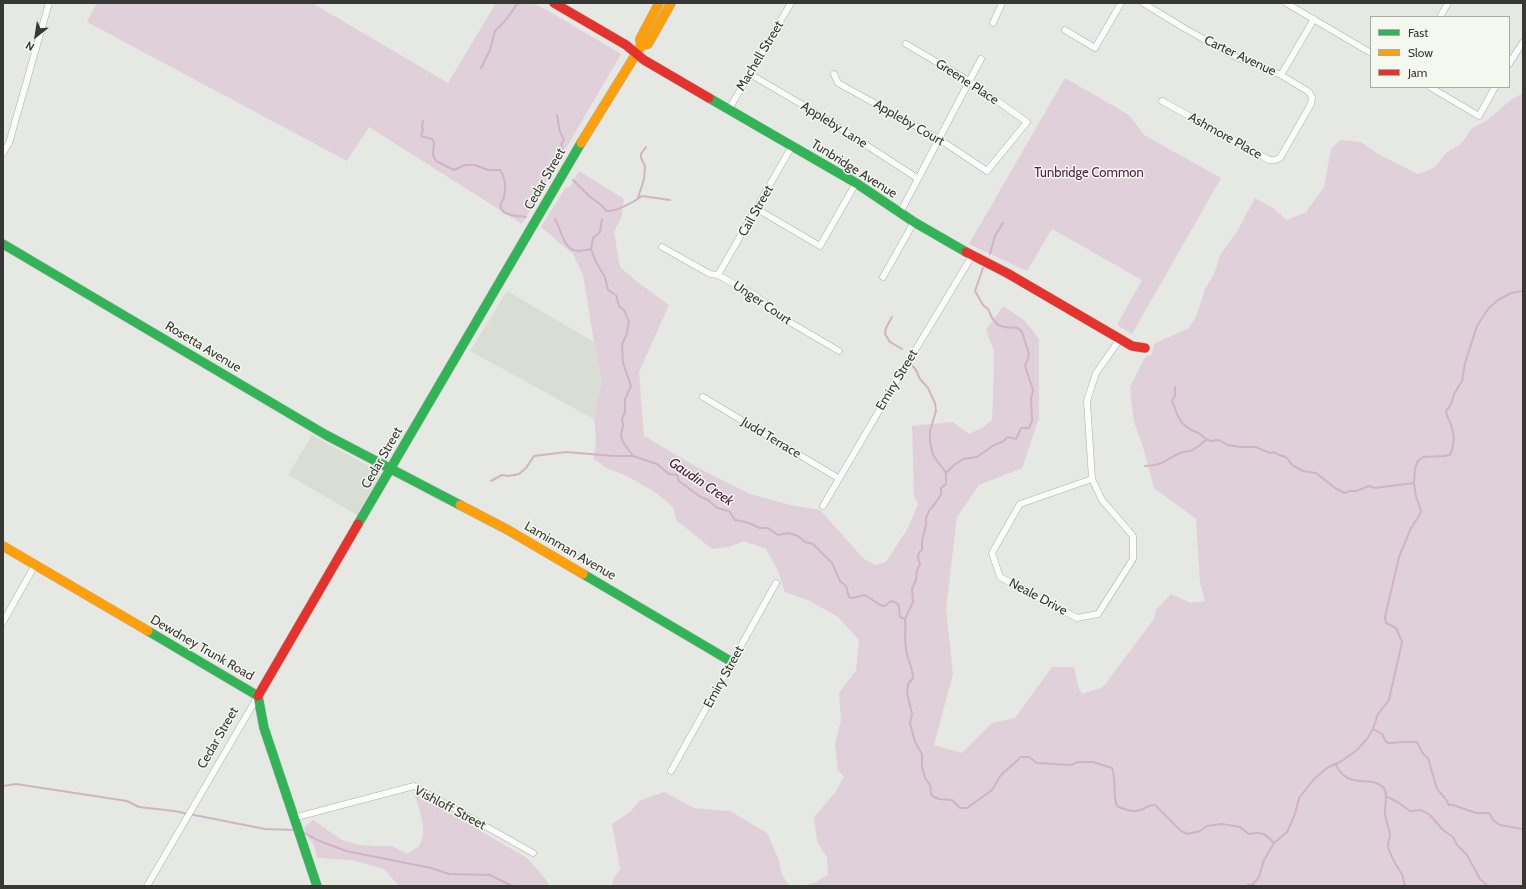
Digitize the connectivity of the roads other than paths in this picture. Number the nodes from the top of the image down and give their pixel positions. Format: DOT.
graph roads {
  1 [pos="49,3"];
  2 [pos="554,3"];
  3 [pos="658,3"];
  4 [pos="670,3"];
  5 [pos="791,3"];
  6 [pos="1002,3"];
  7 [pos="1121,3"];
  8 [pos="1143,3"];
  9 [pos="1286,3"];
  10 [pos="1448,3"];
  11 [pos="1441,16"];
  12 [pos="1314,19"];
  13 [pos="993,23"];
  14 [pos="1065,30"];
  15 [pos="1523,42"];
  16 [pos="906,44"];
  17 [pos="639,49"];
  18 [pos="1370,52"];
  19 [pos="981,59"];
  20 [pos="1510,62"];
  21 [pos="750,74"];
  22 [pos="834,74"];
  23 [pos="1281,75"];
  24 [pos="968,81"];
  25 [pos="1432,88"];
  26 [pos="1494,88"];
  27 [pos="1162,101"];
  28 [pos="729,109"];
  29 [pos="938,139"];
  30 [pos="792,146"];
  31 [pos="3,153"];
  32 [pos="986,171"];
  33 [pos="918,178"];
  34 [pos="856,183"];
  35 [pos="757,209"];
  36 [pos="900,213"];
  37 [pos="914,222"];
  38 [pos="3,244"];
  39 [pos="662,247"];
  40 [pos="972,256"];
  41 [pos="718,275"];
  42 [pos="882,276"];
  43 [pos="1120,339"];
  44 [pos="1145,348"];
  45 [pos="839,351"];
  46 [pos="703,397"];
  47 [pos="391,469"];
  48 [pos="838,478"];
  49 [pos="1092,479"];
  50 [pos="823,506"];
  51 [pos="3,546"];
  52 [pos="35,565"];
  53 [pos="776,583"];
  54 [pos="3,622"];
  55 [pos="732,662"];
  56 [pos="258,696"];
  57 [pos="671,771"];
  58 [pos="293,818"];
  59 [pos="533,853"];
  60 [pos="147,886"];
  61 [pos="316,886"];
  1 -- 31 [label="street"];
  2 -- 17 [label="street, Tunbridge Avenue"];
  3 -- 17 [label="street, Cedar Street"];
  4 -- 17 [label="street, Cedar Street"];
  5 -- 21 [label="street, Machell Street"];
  6 -- 13 [label="street"];
  7 -- 14 [label="street"];
  8 -- 23 [label="street, Carter Avenue"];
  9 -- 12 [label="street"];
  10 -- 11 [label="street"];
  12 -- 18 [label="street"];
  12 -- 23 [label="street, Carter Avenue"];
  15 -- 20 [label="street"];
  16 -- 24 [label="street, Greene Place"];
  17 -- 28 [label="street, Tunbridge Avenue"];
  17 -- 47 [label="street, Cedar Street"];
  19 -- 24 [label="street"];
  21 -- 28 [label="street, Machell Street"];
  21 -- 33 [label="street, Appleby Lane"];
  22 -- 29 [label="street, Appleby Court"];
  23 -- 27 [label="street, Ashmore Place"];
  24 -- 29 [label="street"];
  24 -- 32 [label="street, Greene Place"];
  25 -- 26 [label="street"];
  28 -- 30 [label="street, Tunbridge Avenue"];
  29 -- 32 [label="street, Appleby Court"];
  29 -- 33 [label="street"];
  30 -- 34 [label="street, Tunbridge Avenue"];
  30 -- 35 [label="street, Cail Street"];
  33 -- 36 [label="street"];
  34 -- 35 [label="street"];
  34 -- 36 [label="street, Tunbridge Avenue"];
  35 -- 41 [label="street, Cail Street"];
  36 -- 37 [label="street, Tunbridge Avenue"];
  37 -- 40 [label="street, Tunbridge Avenue"];
  37 -- 42 [label="street"];
  38 -- 47 [label="street, Rosetta Avenue"];
  39 -- 41 [label="street, Unger Court"];
  40 -- 43 [label="street, Tunbridge Avenue"];
  40 -- 48 [label="street, Emiry Street"];
  41 -- 45 [label="street, Unger Court"];
  43 -- 44 [label="street, Tunbridge Avenue"];
  43 -- 49 [label="street, Neale Drive"];
  46 -- 48 [label="street, Judd Terrace"];
  47 -- 55 [label="street, Laminman Avenue"];
  47 -- 56 [label="street, Cedar Street"];
  48 -- 50 [label="street, Emiry Street"];
  49 -- 49 [label="street, Neale Drive"];
  51 -- 52 [label="street, Dewdney Trunk Road"];
  52 -- 54 [label="street"];
  52 -- 56 [label="street, Dewdney Trunk Road"];
  53 -- 55 [label="street, Emiry Street"];
  55 -- 57 [label="street, Emiry Street"];
  56 -- 58 [label="street, Dewdney Trunk Road"];
  56 -- 60 [label="street, Cedar Street"];
  58 -- 59 [label="street, Vishloff Street"];
  58 -- 61 [label="street, Dewdney Trunk Road"];
}
